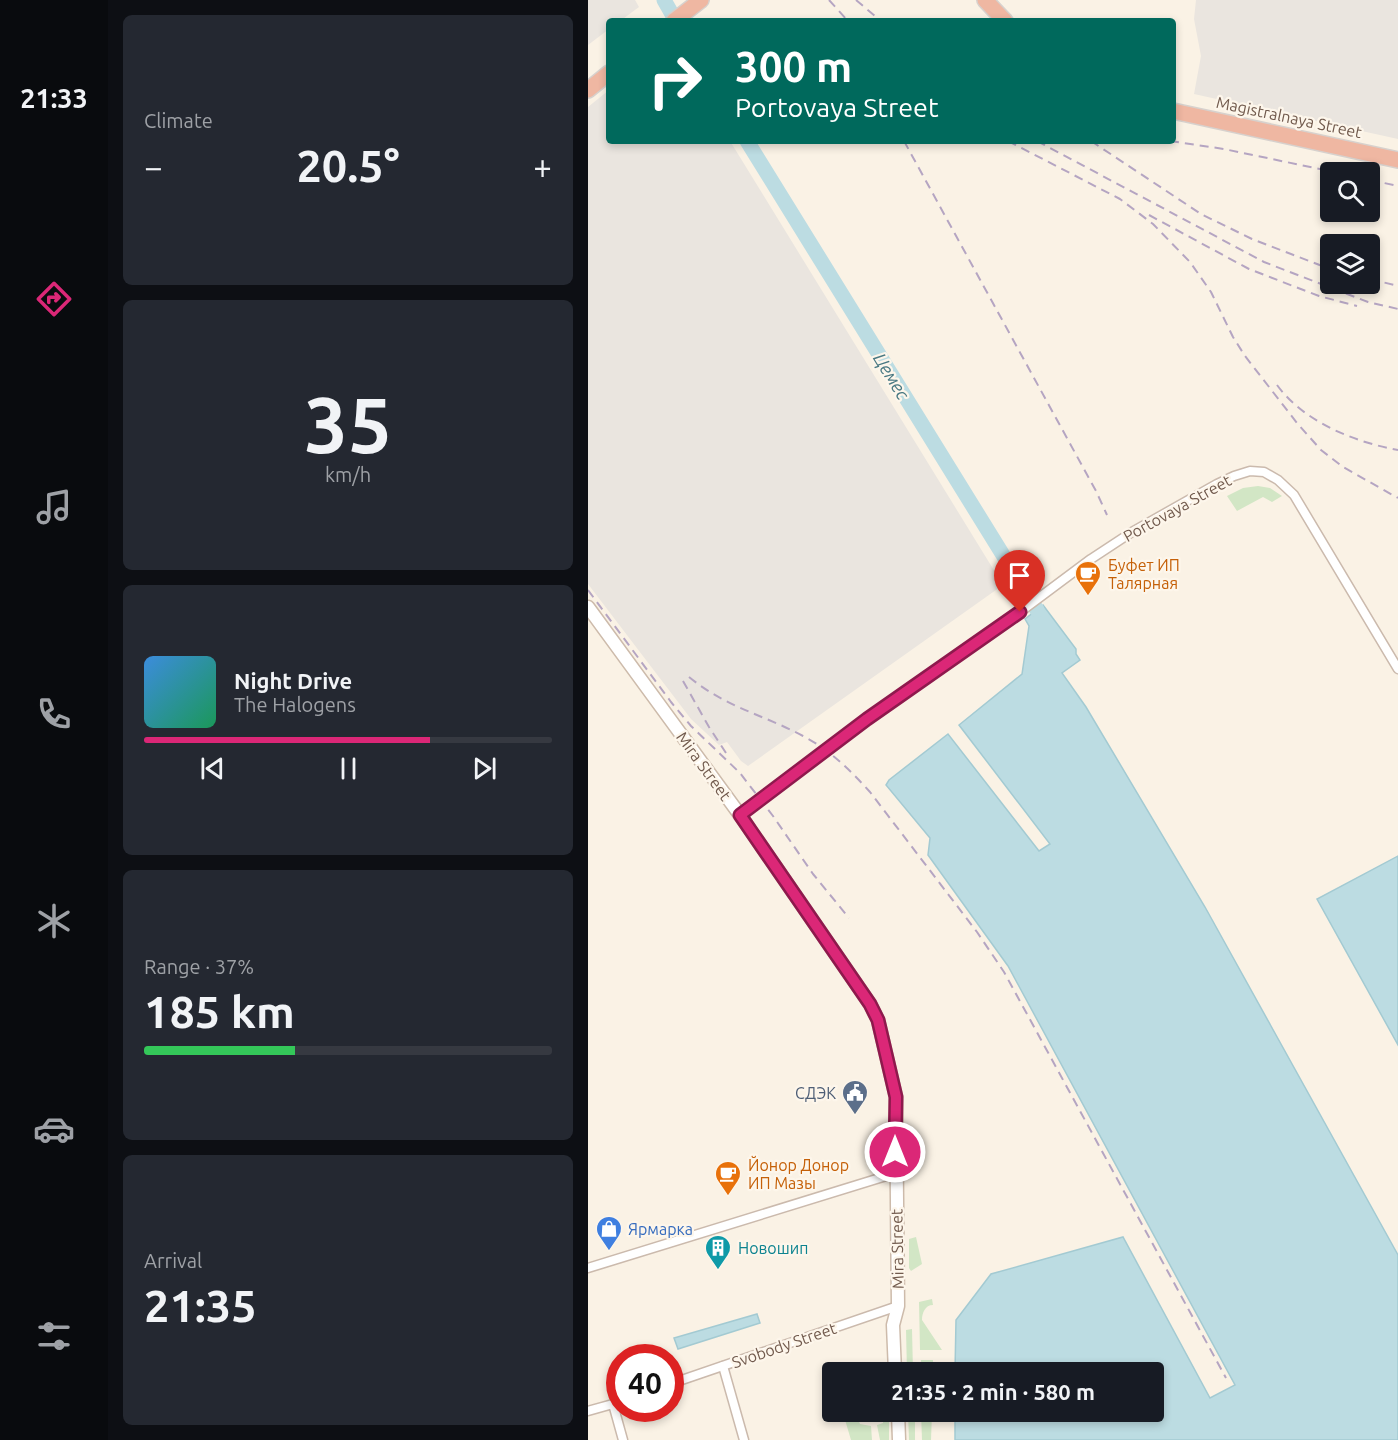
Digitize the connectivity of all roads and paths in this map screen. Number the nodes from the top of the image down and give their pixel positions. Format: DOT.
graph roads {
  1 [pos="701,0"];
  2 [pos="985,0"];
  3 [pos="678,18"];
  4 [pos="1002,18"];
  5 [pos="606,75"];
  6 [pos="588,90"];
  7 [pos="1176,112"];
  8 [pos="1398,160"];
  9 [pos="588,607"];
  10 [pos="1398,669"];
  11 [pos="740,815"];
  12 [pos="896,1173"];
  13 [pos="588,1268"];
  14 [pos="898,1306"];
  15 [pos="895,1362"];
  16 [pos="723,1366"];
  17 [pos="684,1379"];
  18 [pos="606,1406"];
  19 [pos="588,1411"];
  20 [pos="620,1422"];
  21 [pos="898,1422"];
  22 [pos="623,1440"];
  23 [pos="744,1440"];
  24 [pos="899,1440"];
  1 -- 3 [label="highway"];
  2 -- 4 [label="highway"];
  5 -- 6 [label="highway"];
  7 -- 8 [label="highway, Magistralnaya Street"];
  9 -- 11 [label="street, Mira Street"];
  10 -- 11 [label="street, Portovaya Street"];
  11 -- 12 [label="street, Mira Street"];
  12 -- 13 [label="street"];
  12 -- 14 [label="street, Mira Street"];
  14 -- 15 [label="street, Mira Street"];
  14 -- 16 [label="street, Svobody Street"];
  16 -- 17 [label="street, Svobody Street"];
  16 -- 23 [label="street"];
  18 -- 19 [label="street"];
  20 -- 22 [label="street"];
  21 -- 24 [label="street"];
}
